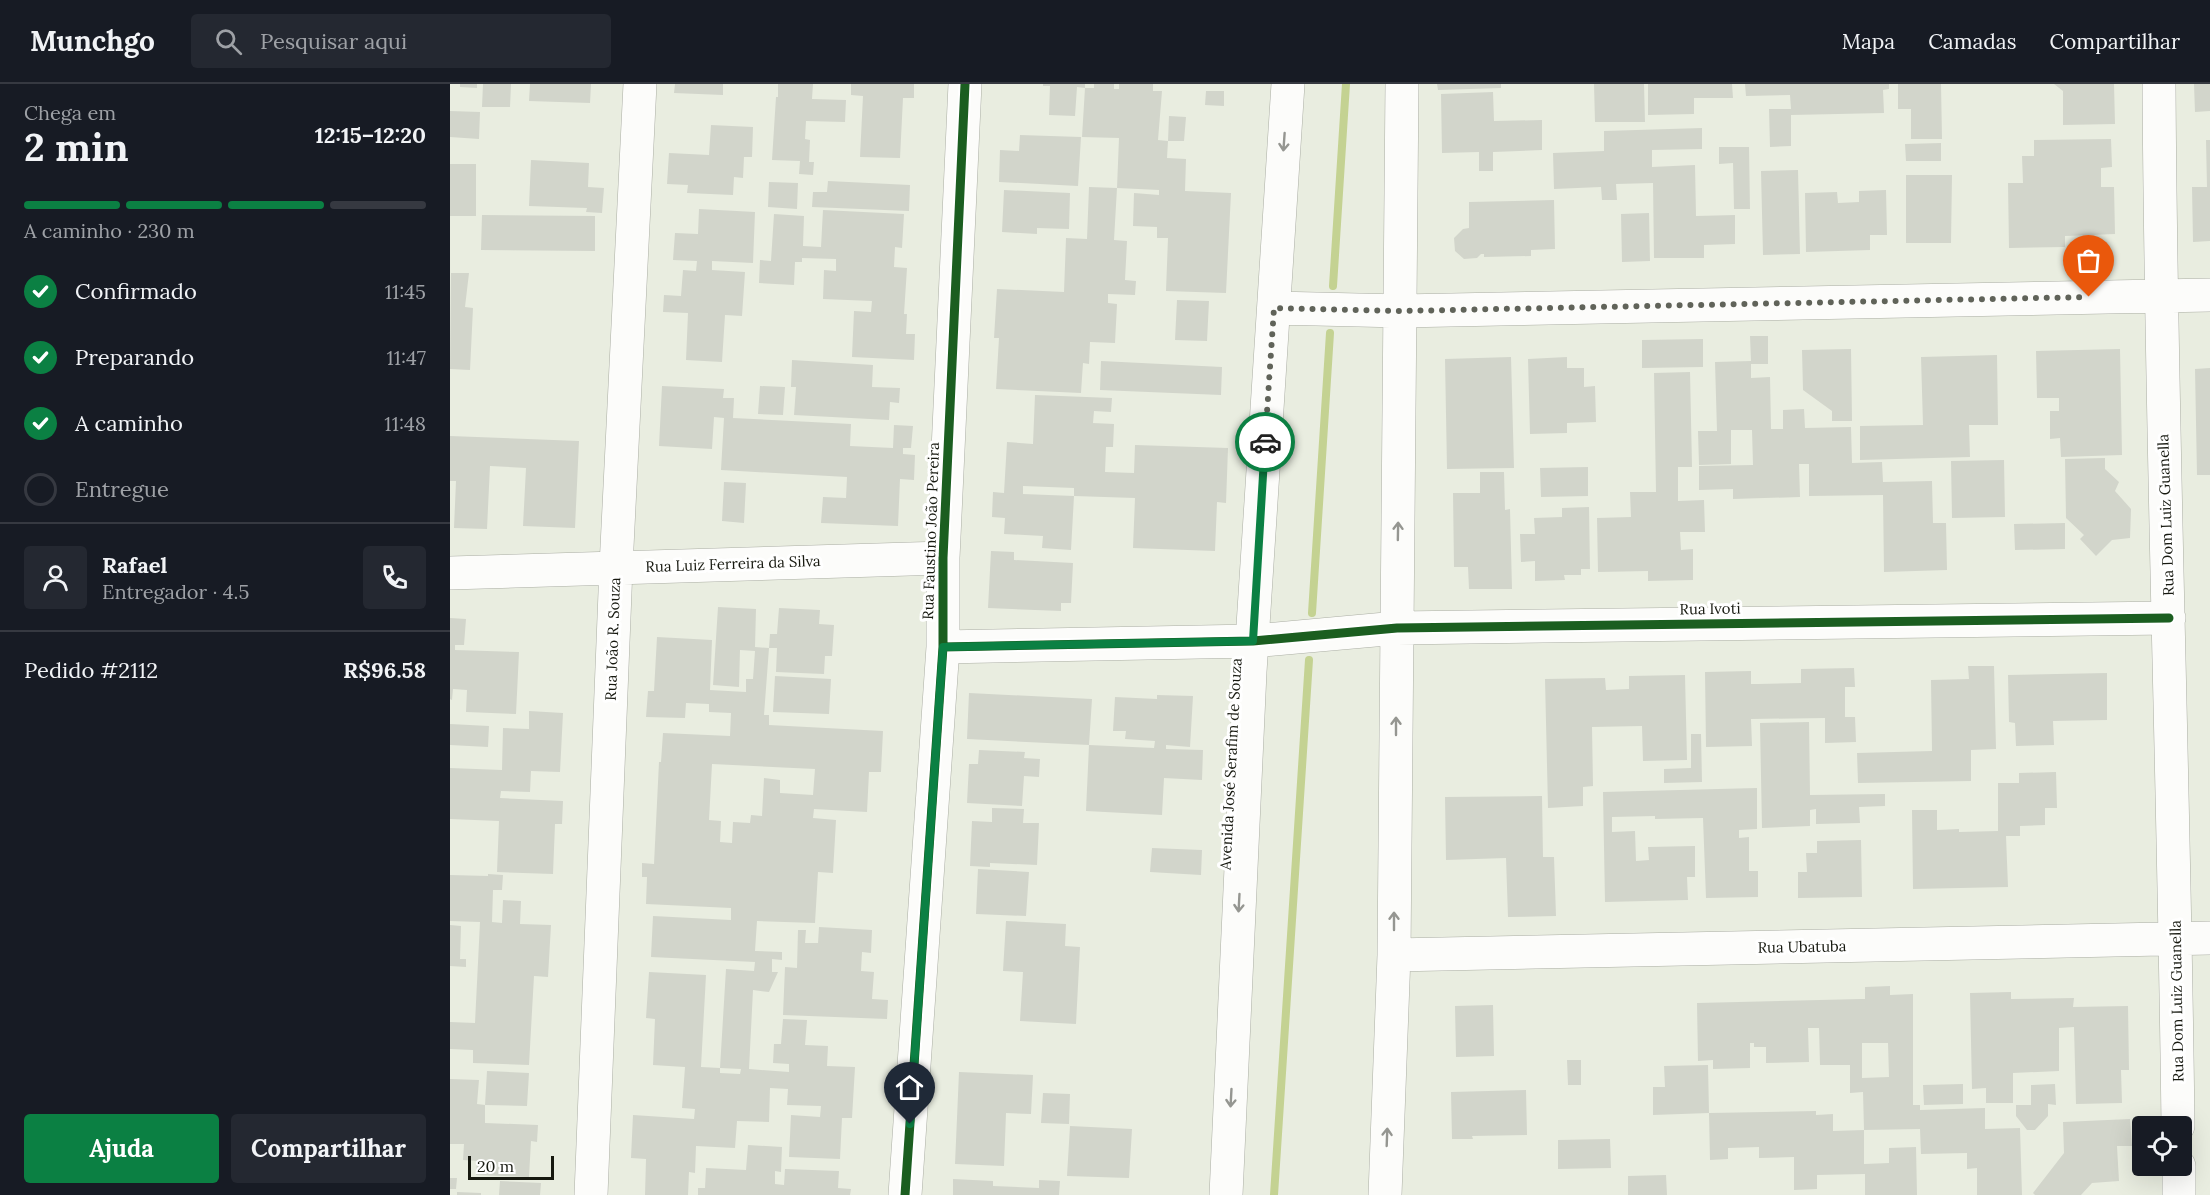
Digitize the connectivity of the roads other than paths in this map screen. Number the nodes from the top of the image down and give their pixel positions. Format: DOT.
graph roads {
  1 [pos="640,84"];
  2 [pos="965,84"];
  3 [pos="1287,84"];
  4 [pos="1402,84"];
  5 [pos="2158,84"];
  6 [pos="2210,295"];
  7 [pos="2160,296"];
  8 [pos="1274,308"];
  9 [pos="1401,311"];
  10 [pos="943,558"];
  11 [pos="616,567"];
  12 [pos="450,573"];
  13 [pos="2169,618"];
  14 [pos="1397,628"];
  15 [pos="1253,641"];
  16 [pos="943,647"];
  17 [pos="2210,938"];
  18 [pos="2176,940"];
  19 [pos="1394,955"];
  20 [pos="2178,1116"];
  21 [pos="2179,1176"];
  22 [pos="591,1195"];
  23 [pos="905,1195"];
  24 [pos="1226,1195"];
  25 [pos="1385,1195"];
  26 [pos="2179,1195"];
  1 -- 11 [label="street, Rua João R. Souza"];
  2 -- 10 [label="street, Rua Faustino João Pereira"];
  3 -- 8 [label="street, Avenida José Serafim de Souza, one-way"];
  4 -- 9 [label="street"];
  5 -- 7 [label="street, Rua Dom Luiz Guanella"];
  6 -- 7 [label="street"];
  7 -- 9 [label="street"];
  7 -- 13 [label="street, Rua Dom Luiz Guanella"];
  8 -- 9 [label="street"];
  8 -- 15 [label="street, Avenida José Serafim de Souza"];
  14 -- 9 [label="street, one-way"];
  10 -- 11 [label="street, Rua Luiz Ferreira da Silva"];
  10 -- 16 [label="street, Rua Faustino João Pereira"];
  11 -- 12 [label="street, Rua Luiz Ferreira da Silva"];
  11 -- 22 [label="street, Rua João R. Souza"];
  13 -- 14 [label="street, Rua Ivoti"];
  13 -- 18 [label="street, Rua Dom Luiz Guanella"];
  14 -- 15 [label="street, Rua Ivoti"];
  19 -- 14 [label="street, one-way"];
  15 -- 16 [label="street"];
  15 -- 24 [label="street, Avenida José Serafim de Souza, one-way"];
  16 -- 23 [label="street, Rua Faustino João Pereira"];
  17 -- 18 [label="street, Rua Ubatuba"];
  18 -- 19 [label="street, Rua Ubatuba"];
  18 -- 20 [label="street, Rua Dom Luiz Guanella"];
  25 -- 19 [label="street, one-way"];
  21 -- 26 [label="street"];
}
